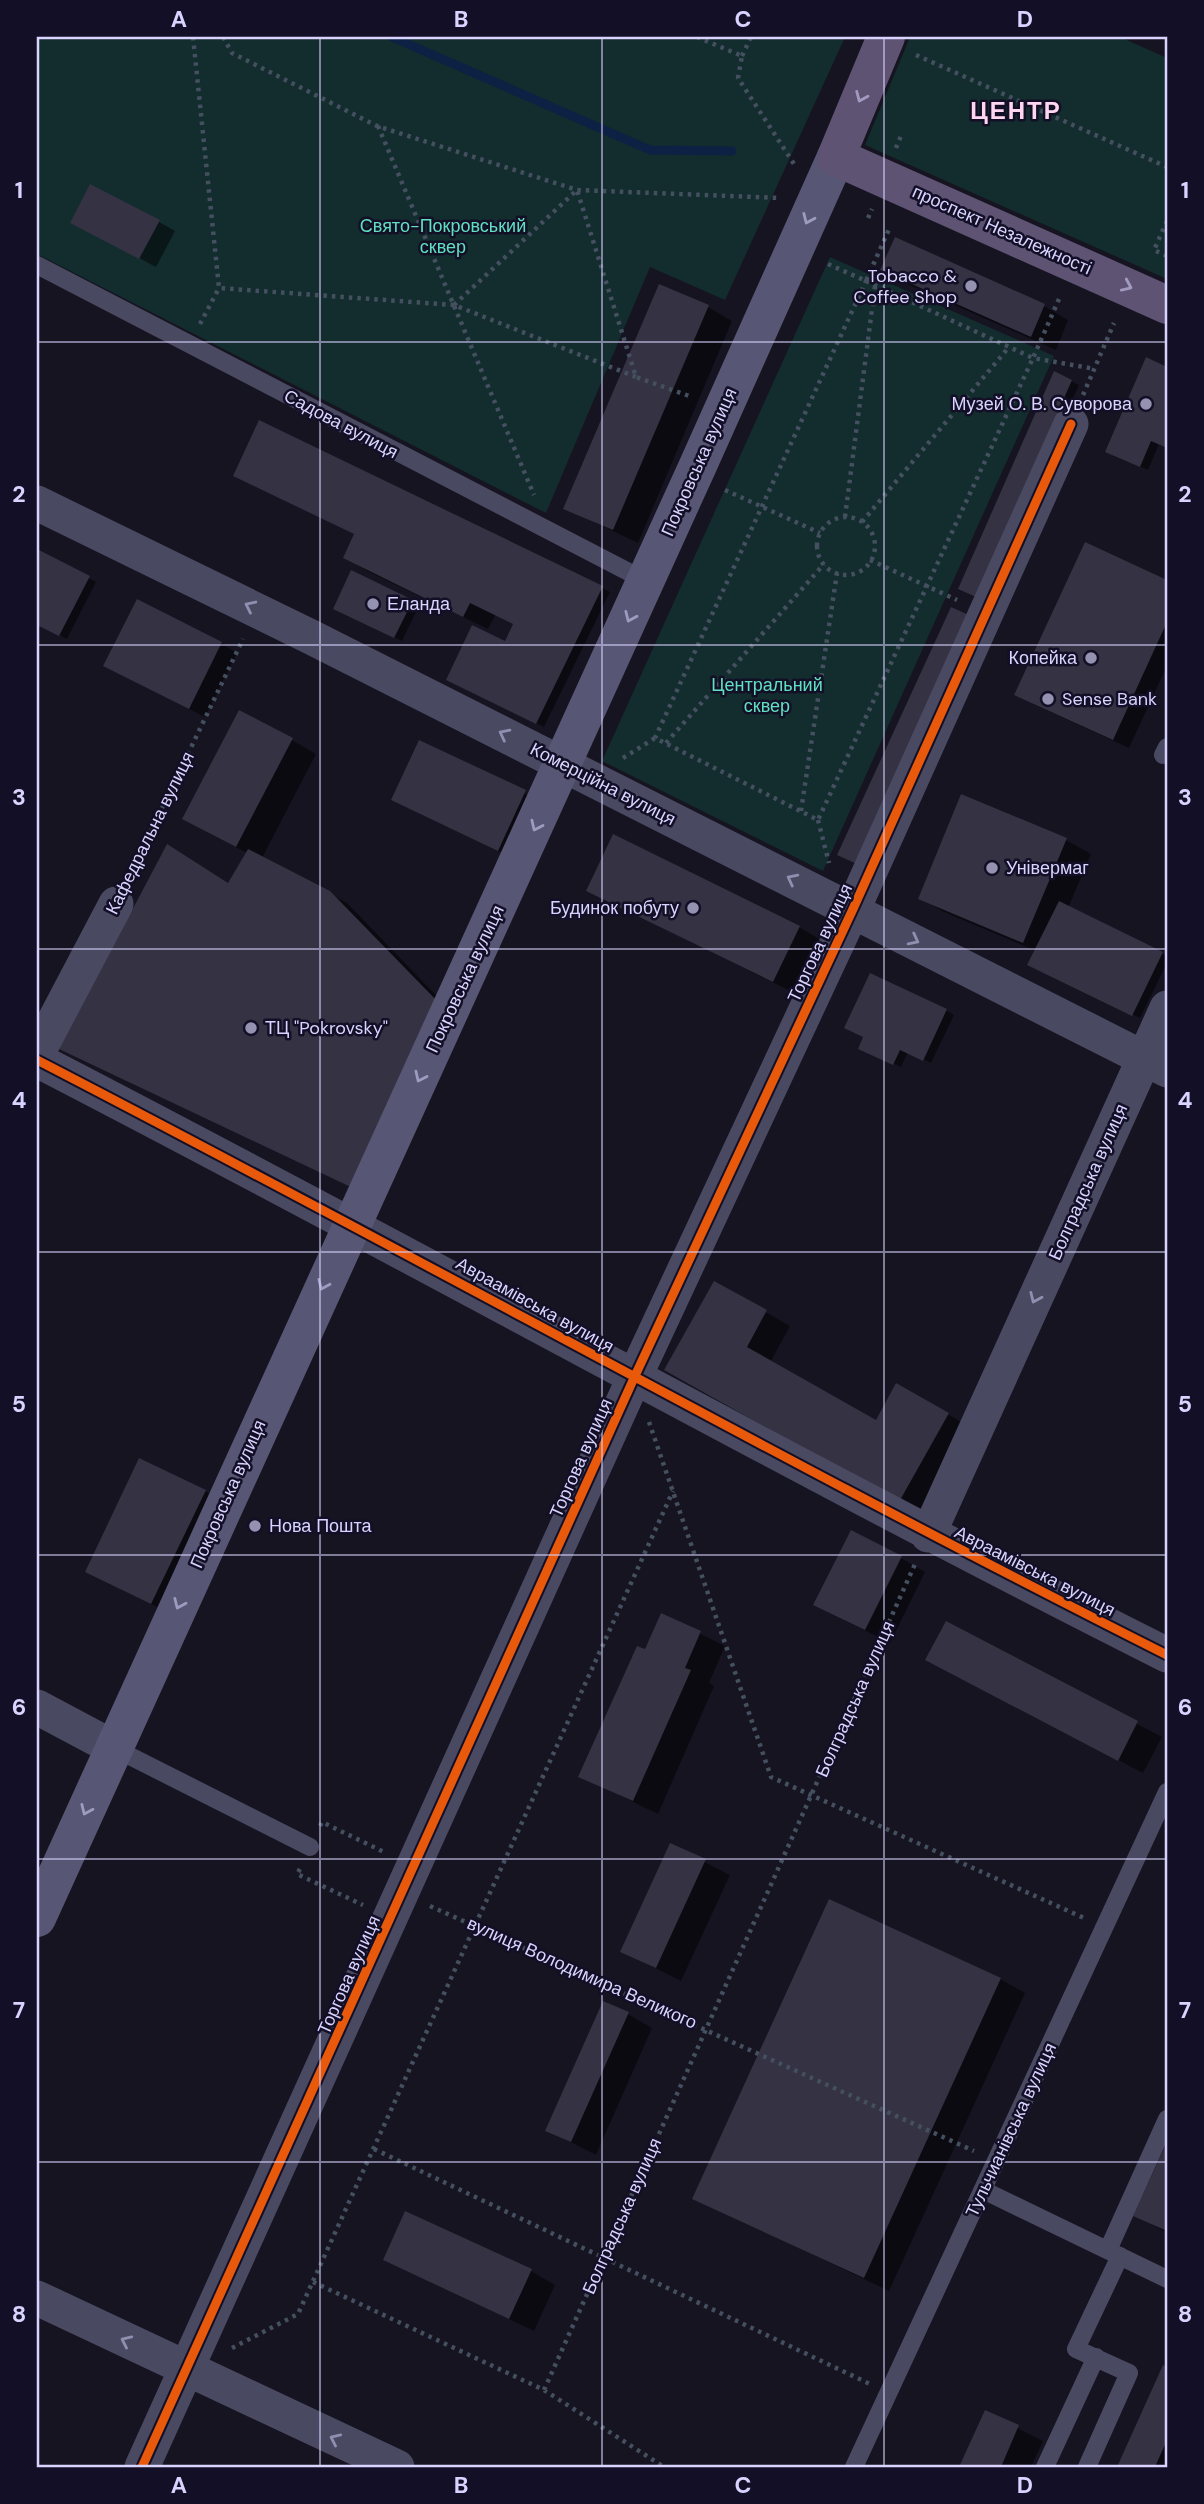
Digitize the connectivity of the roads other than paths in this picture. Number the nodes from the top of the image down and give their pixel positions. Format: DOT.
graph roads {
  1 [pos="897,44"];
  2 [pos="836,157"];
  3 [pos="37,265"];
  4 [pos="1167,304"];
  5 [pos="1071,424"];
  6 [pos="37,503"];
  7 [pos="646,581"];
  8 [pos="565,765"];
  9 [pos="116,904"];
  10 [pos="853,909"];
  11 [pos="1167,1008"];
  12 [pos="37,1054"];
  13 [pos="37,1060"];
  14 [pos="1156,1064"];
  15 [pos="352,1223"];
  16 [pos="634,1378"];
  17 [pos="928,1535"];
  18 [pos="1167,1655"];
  19 [pos="37,1707"];
  20 [pos="114,1748"];
  21 [pos="1167,1792"];
  22 [pos="310,1847"];
  23 [pos="37,1918"];
  24 [pos="1167,2119"];
  25 [pos="984,2190"];
  26 [pos="1114,2253"];
  27 [pos="1167,2278"];
  28 [pos="37,2298"];
  29 [pos="1096,2357"];
  30 [pos="187,2370"];
  31 [pos="142,2467"];
  32 [pos="397,2467"];
  33 [pos="855,2467"];
  34 [pos="1045,2467"];
  35 [pos="1087,2467"];
  1 -- 2 [label="main road, Покровська вулиця, one-way"];
  2 -- 4 [label="main road, проспект Незалежності, one-way"];
  2 -- 7 [label="main road, Покровська вулиця, one-way"];
  3 -- 7 [label="lane, Садова вулиця"];
  5 -- 10 [label="street, Торгова вулиця"];
  8 -- 6 [label="street, Комерційна вулиця, one-way"];
  7 -- 8 [label="main road, Покровська вулиця, one-way"];
  10 -- 8 [label="street, Комерційна вулиця, one-way"];
  8 -- 15 [label="main road, Покровська вулиця, one-way"];
  9 -- 12 [label="street, Кафедральна вулиця"];
  10 -- 14 [label="street, Комерційна вулиця, one-way"];
  10 -- 16 [label="street, Торгова вулиця"];
  11 -- 14 [label="street, Болградська вулиця"];
  13 -- 15 [label="street, Авраамівська вулиця"];
  14 -- 17 [label="street, Болградська вулиця, one-way"];
  15 -- 16 [label="street, Авраамівська вулиця"];
  15 -- 20 [label="main road, Покровська вулиця, one-way"];
  16 -- 17 [label="street, Авраамівська вулиця"];
  16 -- 30 [label="street, Торгова вулиця"];
  17 -- 18 [label="street, Авраамівська вулиця"];
  19 -- 20 [label="street"];
  20 -- 22 [label="lane"];
  20 -- 23 [label="main road, Покровська вулиця, one-way"];
  21 -- 25 [label="lane, Тульчианівська вулиця"];
  24 -- 26 [label="lane"];
  25 -- 26 [label="lane"];
  25 -- 33 [label="lane, Тульчианівська вулиця"];
  26 -- 27 [label="lane"];
  26 -- 29 [label="lane"];
  30 -- 28 [label="street, one-way"];
  29 -- 34 [label="lane"];
  29 -- 35 [label="lane"];
  30 -- 31 [label="street, Торгова вулиця"];
  32 -- 30 [label="street, one-way"];
}
